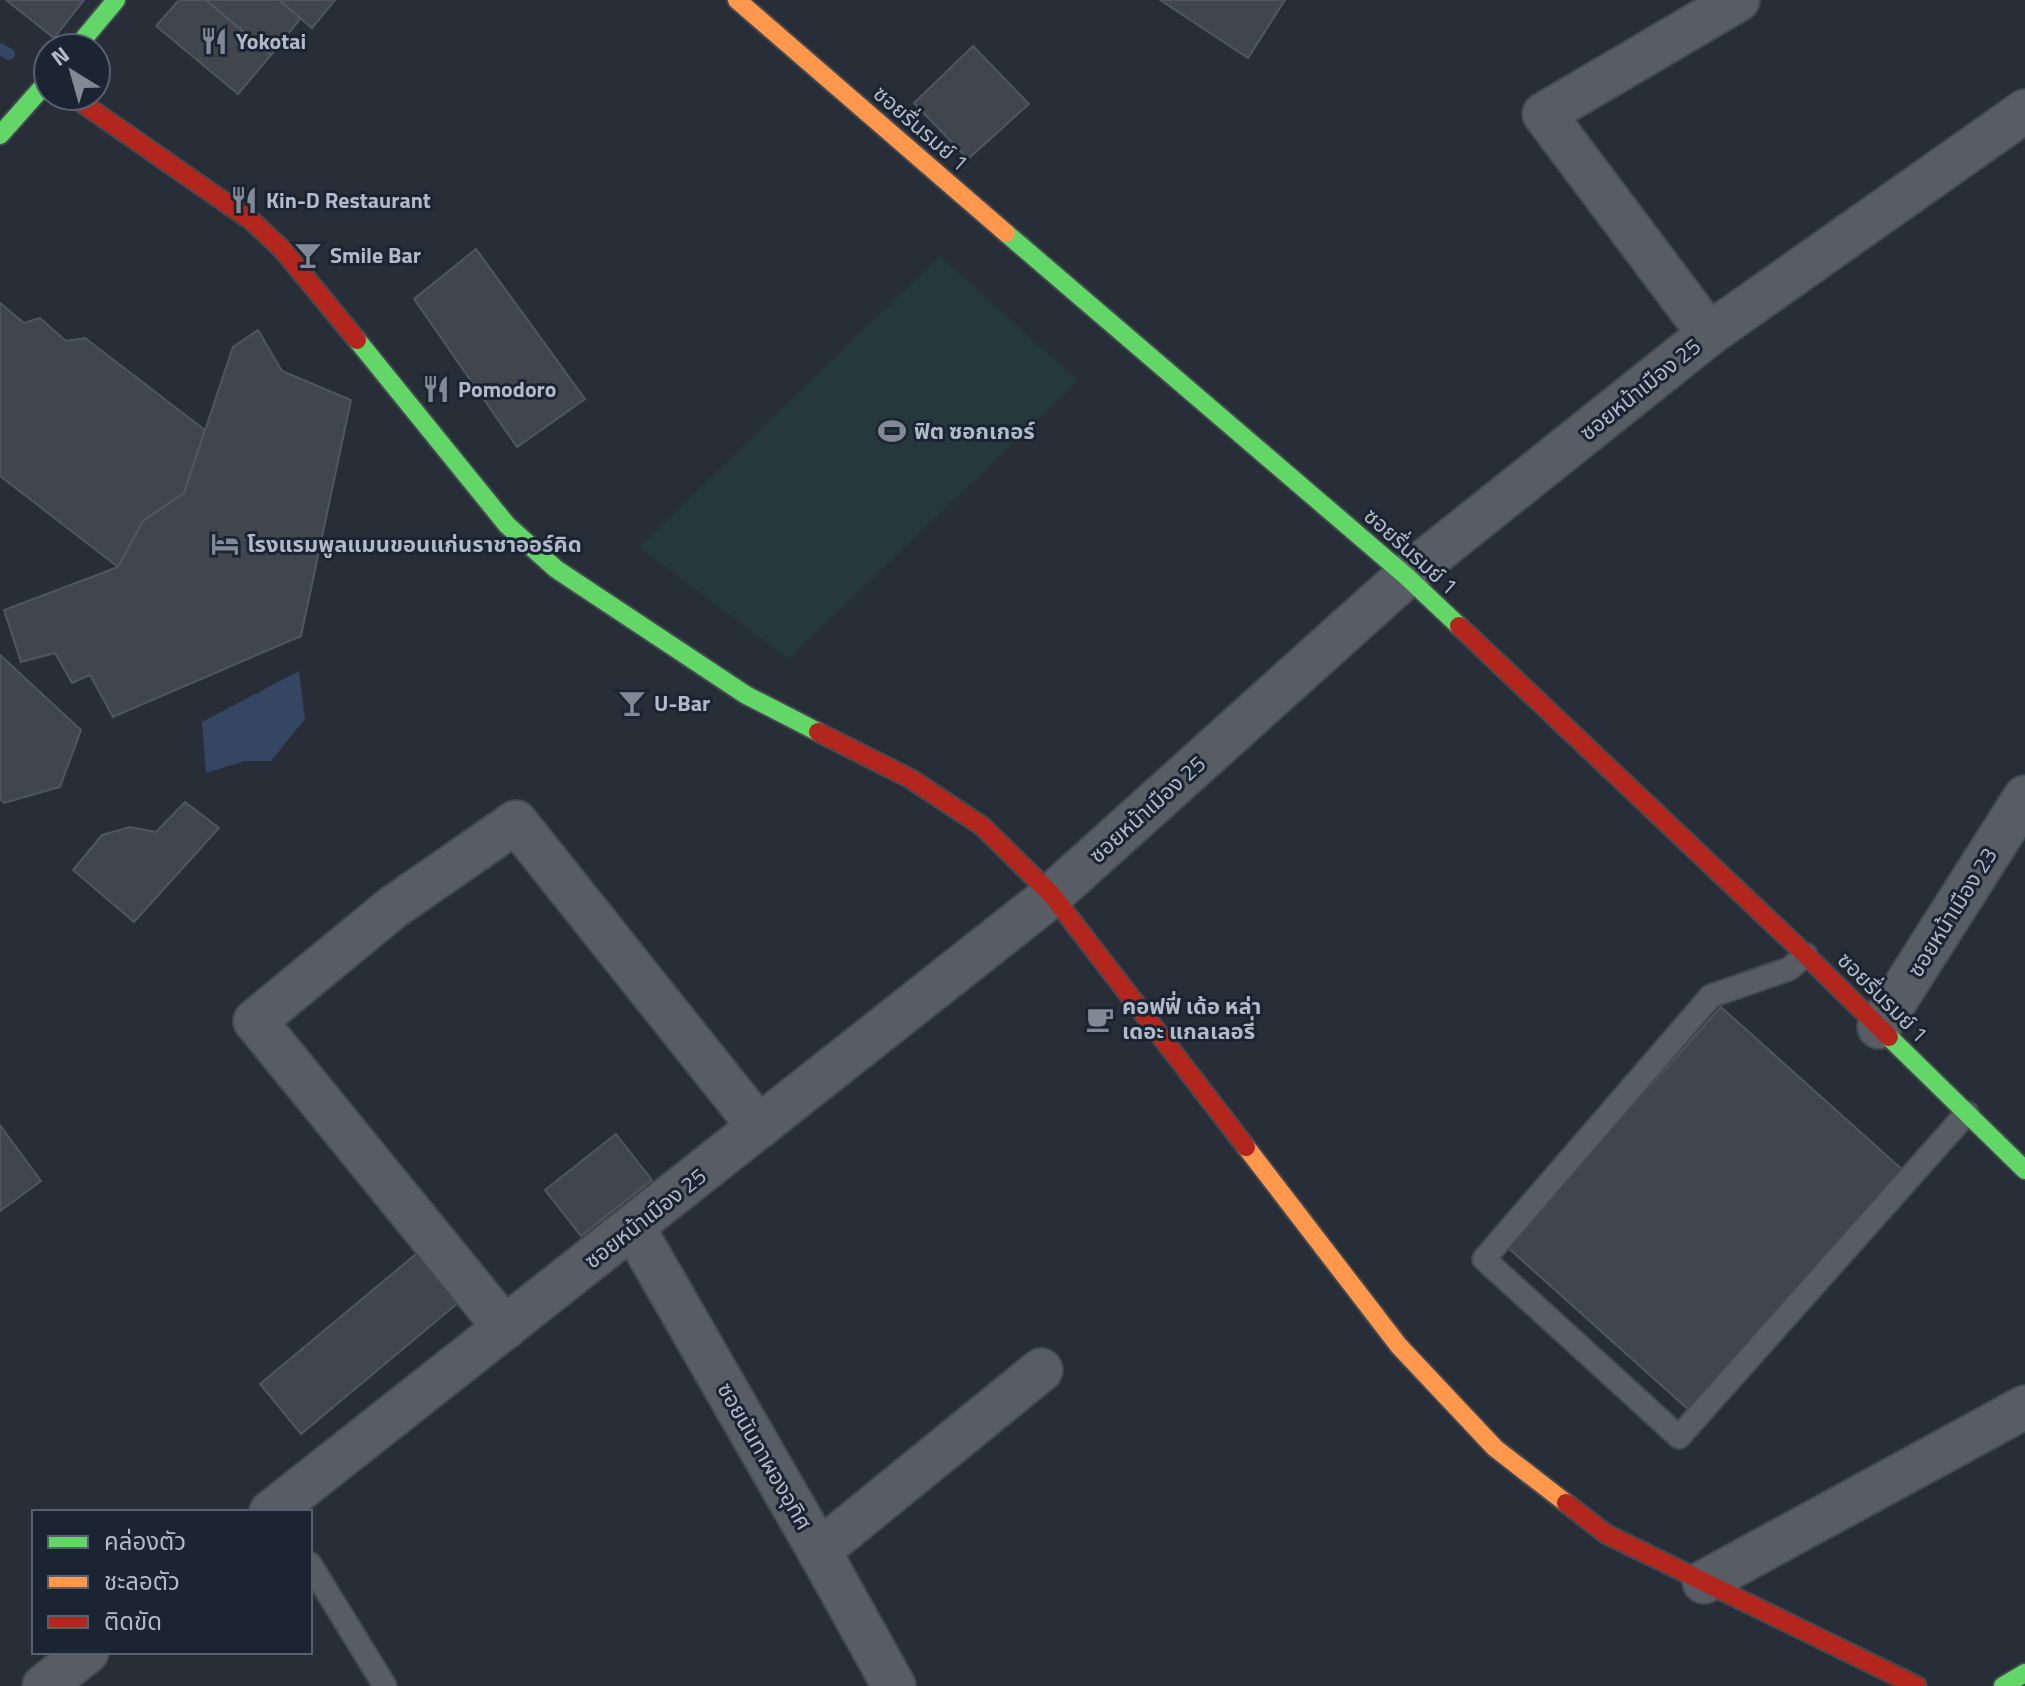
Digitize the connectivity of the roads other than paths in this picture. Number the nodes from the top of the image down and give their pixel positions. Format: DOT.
graph roads {
  1 [pos="116,0"];
  2 [pos="737,0"];
  3 [pos="1738,0"];
  4 [pos="89,32"];
  5 [pos="32,99"];
  6 [pos="2025,111"];
  7 [pos="95,112"];
  8 [pos="0,135"];
  9 [pos="1709,334"];
  10 [pos="1406,576"];
  11 [pos="2025,797"];
  12 [pos="1052,895"];
  13 [pos="1806,955"];
  14 [pos="1879,1027"];
  15 [pos="1967,1113"];
  16 [pos="759,1127"];
  17 [pos="2025,1170"];
  18 [pos="633,1227"];
  19 [pos="505,1328"];
  20 [pos="1041,1370"];
  21 [pos="2025,1407"];
  22 [pos="276,1510"];
  23 [pos="819,1551"];
  24 [pos="312,1567"];
  25 [pos="1704,1582"];
  26 [pos="84,1654"];
  27 [pos="2025,1673"];
  28 [pos="44,1686"];
  29 [pos="385,1686"];
  30 [pos="894,1686"];
  31 [pos="1917,1686"];
  32 [pos="2003,1686"];
  1 -- 4 [label="street"];
  2 -- 10 [label="street, ซอยรื่นรมย์ 1"];
  3 -- 9 [label="street"];
  5 -- 8 [label="street"];
  6 -- 9 [label="street, ซอยหน้าเมือง 25"];
  7 -- 12 [label="street"];
  9 -- 10 [label="street, ซอยหน้าเมือง 25"];
  10 -- 12 [label="street, ซอยหน้าเมือง 25"];
  10 -- 13 [label="street, ซอยรื่นรมย์ 1"];
  11 -- 14 [label="street, ซอยหน้าเมือง 23"];
  12 -- 16 [label="street, ซอยหน้าเมือง 25"];
  12 -- 25 [label="street"];
  13 -- 14 [label="street, ซอยรื่นรมย์ 1"];
  13 -- 15 [label="lane"];
  14 -- 15 [label="street, ซอยรื่นรมย์ 1"];
  15 -- 17 [label="street, ซอยรื่นรมย์ 1"];
  16 -- 18 [label="street, ซอยหน้าเมือง 25"];
  16 -- 19 [label="street"];
  18 -- 19 [label="street, ซอยหน้าเมือง 25"];
  18 -- 23 [label="street, ซอยนันทาผองอุทิศ"];
  19 -- 22 [label="street, ซอยหน้าเมือง 25"];
  20 -- 23 [label="street"];
  21 -- 25 [label="street"];
  23 -- 30 [label="street, ซอยนันทาผองอุทิศ"];
  24 -- 29 [label="lane"];
  25 -- 31 [label="street"];
  26 -- 28 [label="street"];
  27 -- 32 [label="street"];
}
